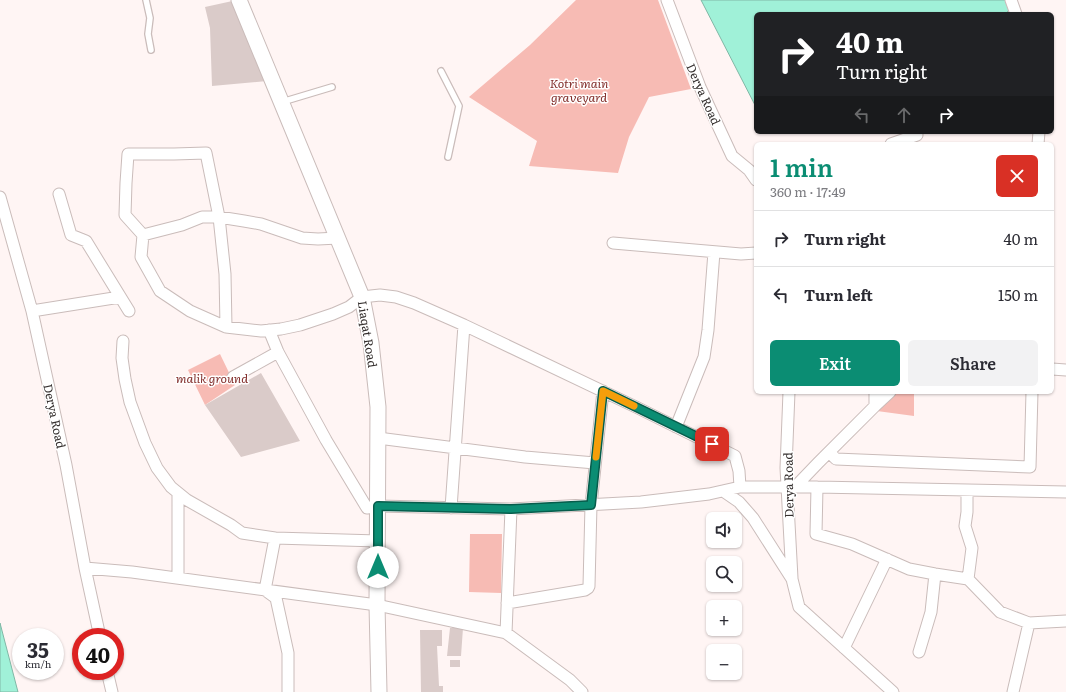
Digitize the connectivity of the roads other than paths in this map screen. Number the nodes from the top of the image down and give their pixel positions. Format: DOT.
graph roads {
  1 [pos="146,0"];
  2 [pos="240,0"];
  3 [pos="667,0"];
  4 [pos="1011,0"];
  5 [pos="1015,12"];
  6 [pos="151,50"];
  7 [pos="441,71"];
  8 [pos="332,87"];
  9 [pos="282,102"];
  10 [pos="917,135"];
  11 [pos="897,142"];
  12 [pos="448,157"];
  13 [pos="754,177"];
  14 [pos="59,194"];
  15 [pos="0,197"];
  16 [pos="219,217"];
  17 [pos="143,235"];
  18 [pos="338,238"];
  19 [pos="612,243"];
  20 [pos="714,252"];
  21 [pos="754,253"];
  22 [pos="120,297"];
  23 [pos="362,297"];
  24 [pos="32,312"];
  25 [pos="129,312"];
  26 [pos="464,325"];
  27 [pos="226,326"];
  28 [pos="269,330"];
  29 [pos="123,341"];
  30 [pos="278,352"];
  31 [pos="1054,369"];
  32 [pos="1066,370"];
  33 [pos="233,377"];
  34 [pos="603,391"];
  35 [pos="789,394"];
  36 [pos="875,394"];
  37 [pos="888,394"];
  38 [pos="1032,394"];
  39 [pos="875,406"];
  40 [pos="676,427"];
  41 [pos="378,438"];
  42 [pos="455,448"];
  43 [pos="829,452"];
  44 [pos="595,463"];
  45 [pos="740,487"];
  46 [pos="817,487"];
  47 [pos="791,488"];
  48 [pos="723,491"];
  49 [pos="967,491"];
  50 [pos="1066,492"];
  51 [pos="178,493"];
  52 [pos="591,505"];
  53 [pos="378,506"];
  54 [pos="451,508"];
  55 [pos="511,509"];
  56 [pos="275,538"];
  57 [pos="378,541"];
  58 [pos="887,559"];
  59 [pos="85,568"];
  60 [pos="935,574"];
  61 [pos="178,578"];
  62 [pos="792,579"];
  63 [pos="968,579"];
  64 [pos="265,590"];
  65 [pos="507,603"];
  66 [pos="377,605"];
  67 [pos="1066,621"];
  68 [pos="1029,623"];
  69 [pos="98,628"];
  70 [pos="506,633"];
  71 [pos="844,648"];
  72 [pos="919,652"];
  73 [pos="110,680"];
  74 [pos="112,692"];
  75 [pos="288,692"];
  76 [pos="379,692"];
  77 [pos="582,692"];
  78 [pos="894,692"];
  79 [pos="1013,692"];
  1 -- 6 [label="lane"];
  2 -- 9 [label="street, Liaqat Road"];
  3 -- 13 [label="street, Derya Road"];
  4 -- 5 [label="street"];
  7 -- 12 [label="lane"];
  8 -- 9 [label="lane"];
  9 -- 18 [label="street, Liaqat Road"];
  10 -- 11 [label="street"];
  14 -- 22 [label="street"];
  15 -- 24 [label="street, Derya Road"];
  16 -- 17 [label="street"];
  16 -- 17 [label="street"];
  16 -- 18 [label="street"];
  16 -- 27 [label="street"];
  17 -- 27 [label="street"];
  18 -- 23 [label="street, Liaqat Road"];
  19 -- 20 [label="street"];
  20 -- 21 [label="street"];
  20 -- 40 [label="street"];
  22 -- 24 [label="street"];
  22 -- 25 [label="street"];
  23 -- 26 [label="street"];
  23 -- 28 [label="street"];
  23 -- 41 [label="street, Liaqat Road"];
  24 -- 59 [label="street, Derya Road"];
  26 -- 34 [label="street"];
  26 -- 42 [label="street"];
  27 -- 28 [label="street"];
  28 -- 30 [label="street"];
  29 -- 51 [label="street"];
  30 -- 33 [label="street"];
  30 -- 53 [label="street"];
  31 -- 32 [label="street"];
  34 -- 40 [label="street"];
  34 -- 44 [label="street"];
  35 -- 47 [label="street, Derya Road"];
  36 -- 39 [label="street"];
  37 -- 39 [label="street"];
  38 -- 43 [label="street"];
  39 -- 43 [label="street"];
  40 -- 45 [label="street"];
  41 -- 42 [label="street"];
  41 -- 53 [label="street, Liaqat Road"];
  42 -- 44 [label="street"];
  42 -- 54 [label="street"];
  43 -- 47 [label="street"];
  44 -- 52 [label="street"];
  45 -- 47 [label="street"];
  45 -- 48 [label="street"];
  46 -- 47 [label="street"];
  46 -- 49 [label="street"];
  46 -- 58 [label="street"];
  47 -- 62 [label="street, Derya Road"];
  48 -- 52 [label="street"];
  48 -- 62 [label="street"];
  49 -- 50 [label="street"];
  49 -- 63 [label="street"];
  51 -- 56 [label="street"];
  51 -- 61 [label="street"];
  52 -- 55 [label="street"];
  52 -- 65 [label="street"];
  53 -- 54 [label="street"];
  53 -- 57 [label="street, Liaqat Road"];
  54 -- 55 [label="street"];
  55 -- 65 [label="street"];
  56 -- 57 [label="street"];
  56 -- 64 [label="street"];
  57 -- 66 [label="street, Liaqat Road"];
  58 -- 60 [label="street"];
  58 -- 71 [label="street"];
  59 -- 61 [label="street"];
  59 -- 69 [label="street, Derya Road"];
  60 -- 63 [label="street"];
  60 -- 72 [label="street"];
  61 -- 64 [label="street"];
  62 -- 71 [label="street"];
  63 -- 68 [label="street"];
  64 -- 66 [label="street"];
  64 -- 75 [label="street"];
  65 -- 70 [label="street"];
  66 -- 70 [label="street"];
  66 -- 76 [label="street, Liaqat Road"];
  67 -- 68 [label="street"];
  68 -- 79 [label="street"];
  70 -- 77 [label="street"];
  71 -- 78 [label="street"];
  73 -- 74 [label="street"];
}
